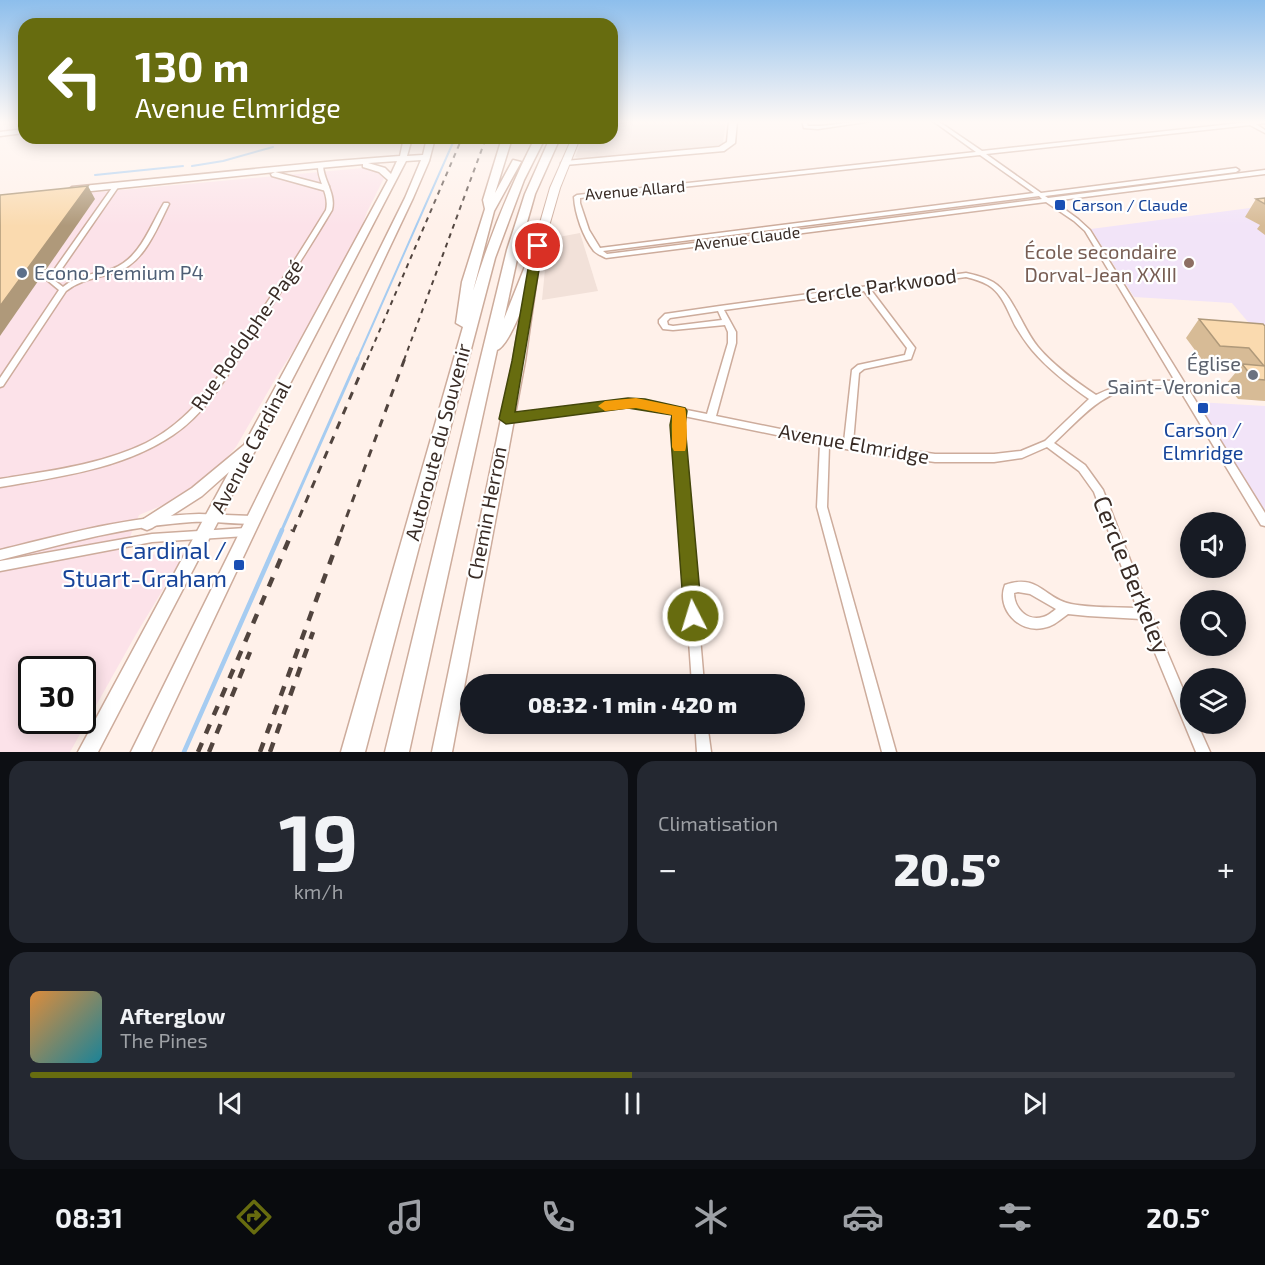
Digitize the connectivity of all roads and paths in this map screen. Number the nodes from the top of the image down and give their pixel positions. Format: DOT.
graph roads {
  1 [pos="380,156"];
  2 [pos="403,156"];
  3 [pos="499,156"];
  4 [pos="520,156"];
  5 [pos="531,156"];
  6 [pos="547,156"];
  7 [pos="568,156"];
  8 [pos="642,156"];
  9 [pos="931,156"];
  10 [pos="984,156"];
  11 [pos="426,159"];
  12 [pos="402,160"];
  13 [pos="370,162"];
  14 [pos="565,163"];
  15 [pos="320,166"];
  16 [pos="1265,166"];
  17 [pos="266,171"];
  18 [pos="1265,172"];
  19 [pos="1182,177"];
  20 [pos="392,180"];
  21 [pos="1190,181"];
  22 [pos="116,186"];
  23 [pos="326,188"];
  24 [pos="61,191"];
  25 [pos="1039,195"];
  26 [pos="1047,200"];
  27 [pos="166,204"];
  28 [pos="489,211"];
  29 [pos="894,213"];
  30 [pos="899,219"];
  31 [pos="582,221"];
  32 [pos="597,250"];
  33 [pos="536,254"];
  34 [pos="866,288"];
  35 [pos="63,290"];
  36 [pos="720,308"];
  37 [pos="728,322"];
  38 [pos="487,362"];
  39 [pos="457,373"];
  40 [pos="0,384"];
  41 [pos="1181,384"];
  42 [pos="1095,399"];
  43 [pos="680,411"];
  44 [pos="711,417"];
  45 [pos="506,419"];
  46 [pos="825,441"];
  47 [pos="1048,443"];
  48 [pos="253,445"];
  49 [pos="848,446"];
  50 [pos="0,483"];
  51 [pos="1265,522"];
  52 [pos="147,524"];
  53 [pos="249,526"];
  54 [pos="208,527"];
  55 [pos="0,555"];
  56 [pos="0,566"];
  57 [pos="1067,609"];
  58 [pos="1145,614"];
  59 [pos="697,674"];
  60 [pos="702,734"];
  61 [pos="88,752"];
  62 [pos="141,752"];
  63 [pos="353,752"];
  64 [pos="397,752"];
  65 [pos="442,752"];
  66 [pos="704,752"];
  67 [pos="889,752"];
  68 [pos="1203,752"];
  1 -- 13 [label="main road"];
  2 -- 12 [label="main road, Avenue Cardinal"];
  3 -- 28 [label="highway"];
  4 -- 28 [label="highway"];
  5 -- 39 [label="highway, Autoroute du Souvenir"];
  6 -- 38 [label="highway, Autoroute du Souvenir"];
  7 -- 14 [label="main road, Chemin Herron"];
  8 -- 14 [label="main road"];
  9 -- 31 [label="street, Avenue Allard"];
  10 -- 25 [label="street"];
  11 -- 12 [label="main road"];
  11 -- 53 [label="main road, Avenue Cardinal"];
  12 -- 13 [label="main road"];
  12 -- 20 [label="main road, Avenue Cardinal"];
  13 -- 15 [label="main road"];
  13 -- 20 [label="main road"];
  14 -- 33 [label="main road, Chemin Herron"];
  15 -- 17 [label="main road"];
  15 -- 23 [label="street, Rue Rodolphe-Pagé"];
  16 -- 19 [label="street, Avenue Claude"];
  17 -- 22 [label="main road"];
  17 -- 23 [label="main road"];
  18 -- 21 [label="street, Avenue Claude"];
  19 -- 21 [label="street"];
  19 -- 25 [label="street, Avenue Claude"];
  20 -- 48 [label="main road, Avenue Cardinal"];
  21 -- 26 [label="street, Avenue Claude"];
  22 -- 24 [label="main road"];
  22 -- 35 [label="street"];
  23 -- 50 [label="street, Rue Rodolphe-Pagé"];
  25 -- 26 [label="street"];
  25 -- 29 [label="street, Avenue Claude"];
  26 -- 30 [label="street, Avenue Claude"];
  26 -- 41 [label="street"];
  27 -- 35 [label="street"];
  28 -- 39 [label="highway"];
  29 -- 30 [label="street"];
  29 -- 32 [label="street, Avenue Claude"];
  30 -- 32 [label="street, Avenue Claude"];
  31 -- 32 [label="street"];
  33 -- 38 [label="highway"];
  33 -- 45 [label="main road, Chemin Herron"];
  34 -- 36 [label="street, Cercle Parkwood"];
  34 -- 42 [label="street, Cercle Parkwood"];
  34 -- 49 [label="street"];
  35 -- 40 [label="street"];
  36 -- 37 [label="street"];
  36 -- 37 [label="street, Cercle Parkwood"];
  37 -- 44 [label="street"];
  38 -- 64 [label="highway, Autoroute du Souvenir"];
  39 -- 63 [label="highway, Autoroute du Souvenir"];
  41 -- 42 [label="street, Avenue Elmridge"];
  41 -- 51 [label="street"];
  42 -- 47 [label="street, Avenue Elmridge"];
  43 -- 44 [label="street, Avenue Elmridge"];
  43 -- 45 [label="street, Avenue Elmridge"];
  43 -- 59 [label="street"];
  44 -- 46 [label="street, Avenue Elmridge"];
  45 -- 65 [label="main road, Chemin Herron"];
  46 -- 49 [label="street, Avenue Elmridge"];
  46 -- 67 [label="street"];
  47 -- 49 [label="street, Avenue Elmridge"];
  47 -- 58 [label="street, Cercle Berkeley"];
  48 -- 52 [label="main road"];
  48 -- 54 [label="main road, Avenue Cardinal"];
  52 -- 54 [label="street"];
  52 -- 55 [label="street"];
  53 -- 54 [label="street"];
  53 -- 54 [label="street"];
  53 -- 62 [label="main road, Avenue Cardinal"];
  54 -- 56 [label="street"];
  54 -- 61 [label="main road, Avenue Cardinal"];
  57 -- 57 [label="street"];
  57 -- 58 [label="street"];
  58 -- 68 [label="street, Cercle Berkeley"];
  60 -- 66 [label="street"];
}
